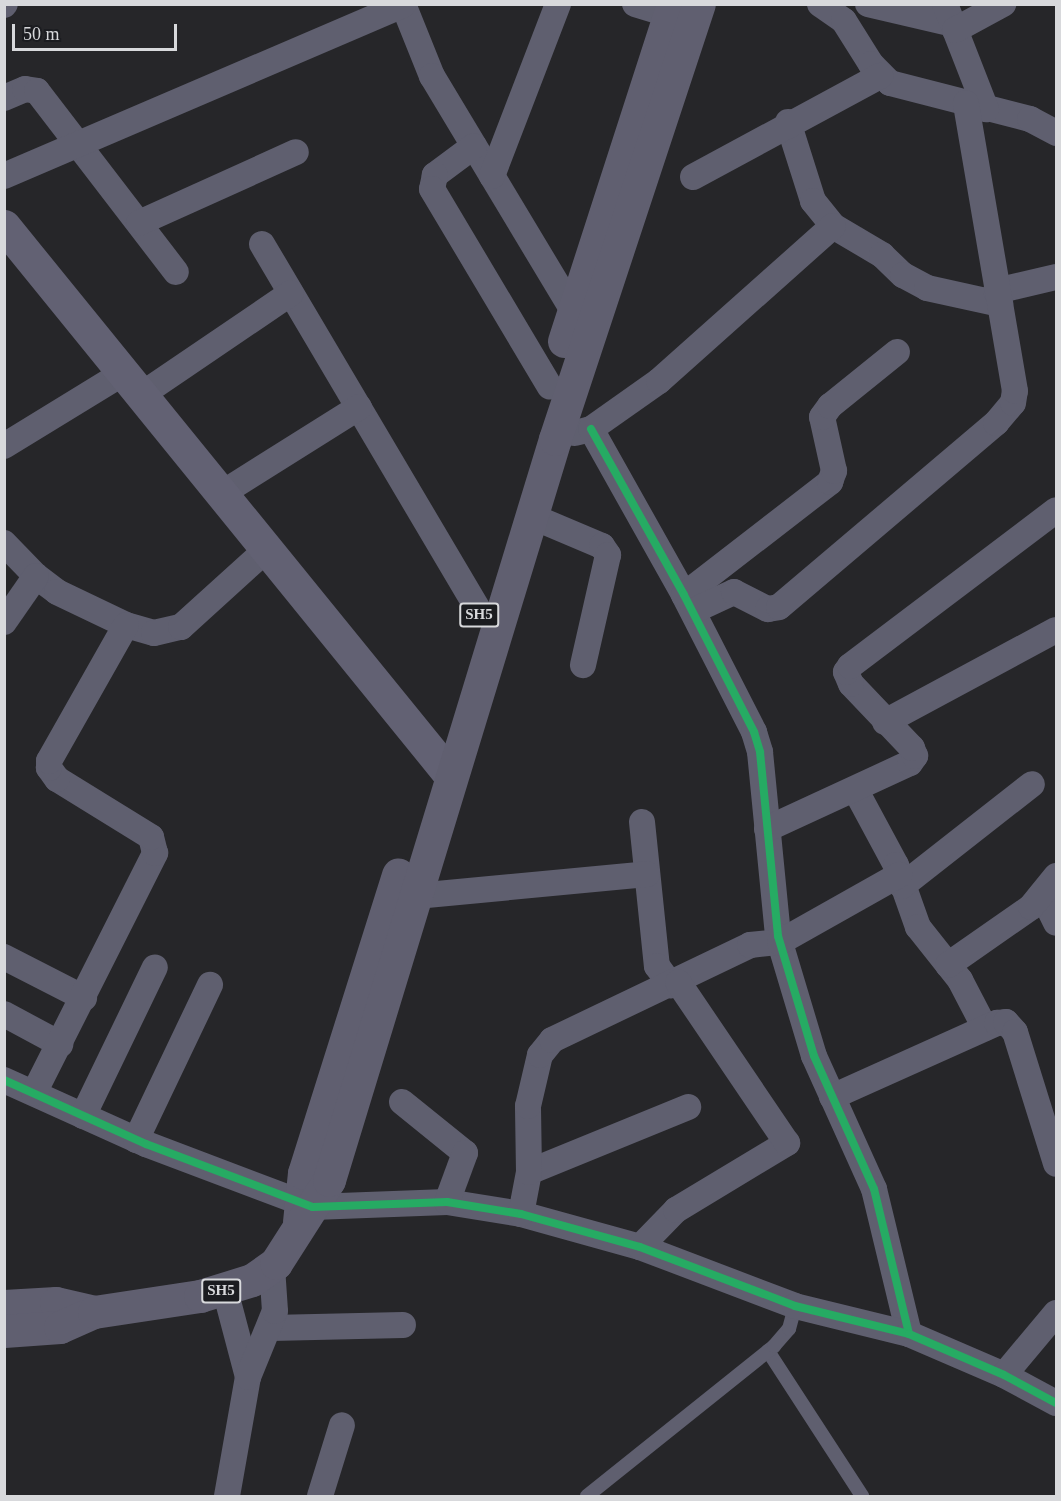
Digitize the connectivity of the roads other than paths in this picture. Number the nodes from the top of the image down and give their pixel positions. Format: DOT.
graph roads {
  1 [pos="558,4"];
  2 [pos="635,4"];
  3 [pos="868,4"];
  4 [pos="1003,4"];
  5 [pos="403,5"];
  6 [pos="831,6"];
  7 [pos="681,8"];
  8 [pos="951,20"];
  9 [pos="880,76"];
  10 [pos="4,98"];
  11 [pos="976,106"];
  12 [pos="788,122"];
  13 [pos="1056,133"];
  14 [pos="79,144"];
  15 [pos="474,146"];
  16 [pos="296,152"];
  17 [pos="4,176"];
  18 [pos="492,176"];
  19 [pos="693,177"];
  20 [pos="139,223"];
  21 [pos="833,226"];
  22 [pos="8,238"];
  23 [pos="262,244"];
  24 [pos="176,272"];
  25 [pos="1056,277"];
  26 [pos="291,293"];
  27 [pos="998,298"];
  28 [pos="573,310"];
  29 [pos="897,352"];
  30 [pos="132,384"];
  31 [pos="550,387"];
  32 [pos="359,407"];
  33 [pos="591,429"];
  34 [pos="555,439"];
  35 [pos="4,446"];
  36 [pos="221,494"];
  37 [pos="1056,510"];
  38 [pos="531,516"];
  39 [pos="4,543"];
  40 [pos="266,550"];
  41 [pos="36,576"];
  42 [pos="688,603"];
  43 [pos="480,612"];
  44 [pos="4,622"];
  45 [pos="126,625"];
  46 [pos="1056,630"];
  47 [pos="583,665"];
  48 [pos="885,722"];
  49 [pos="443,766"];
  50 [pos="1032,784"];
  51 [pos="855,789"];
  52 [pos="642,822"];
  53 [pos="767,829"];
  54 [pos="647,874"];
  55 [pos="900,880"];
  56 [pos="1049,885"];
  57 [pos="416,896"];
  58 [pos="1056,923"];
  59 [pos="778,934"];
  60 [pos="4,957"];
  61 [pos="948,965"];
  62 [pos="155,967"];
  63 [pos="675,983"];
  64 [pos="210,985"];
  65 [pos="84,998"];
  66 [pos="4,1014"];
  67 [pos="985,1028"];
  68 [pos="60,1044"];
  69 [pos="4,1080"];
  70 [pos="34,1093"];
  71 [pos="832,1097"];
  72 [pos="402,1102"];
  73 [pos="688,1107"];
  74 [pos="83,1116"];
  75 [pos="1050,1117"];
  76 [pos="136,1140"];
  77 [pos="1056,1164"];
  78 [pos="529,1172"];
  79 [pos="447,1202"];
  80 [pos="304,1213"];
  81 [pos="521,1214"];
  82 [pos="640,1247"];
  83 [pos="272,1267"];
  84 [pos="225,1290"];
  85 [pos="4,1306"];
  86 [pos="795,1306"];
  87 [pos="94,1312"];
  88 [pos="1056,1313"];
  89 [pos="403,1325"];
  90 [pos="271,1328"];
  91 [pos="4,1331"];
  92 [pos="909,1334"];
  93 [pos="768,1351"];
  94 [pos="1004,1375"];
  95 [pos="248,1377"];
  96 [pos="1056,1403"];
  97 [pos="342,1425"];
  98 [pos="227,1497"];
  99 [pos="320,1497"];
  100 [pos="587,1497"];
  101 [pos="862,1497"];
  1 -- 18 [label="street"];
  2 -- 7 [label="street"];
  3 -- 8 [label="street"];
  4 -- 8 [label="street"];
  5 -- 14 [label="street"];
  5 -- 15 [label="street"];
  6 -- 9 [label="street"];
  7 -- 28 [label="main road, SH5"];
  7 -- 34 [label="main road, SH5"];
  8 -- 11 [label="street"];
  9 -- 11 [label="street"];
  9 -- 12 [label="street"];
  10 -- 14 [label="street"];
  11 -- 13 [label="street"];
  11 -- 27 [label="street"];
  12 -- 19 [label="street"];
  12 -- 21 [label="street"];
  14 -- 17 [label="street"];
  14 -- 20 [label="street"];
  15 -- 18 [label="street"];
  15 -- 31 [label="street"];
  16 -- 20 [label="street"];
  18 -- 28 [label="street"];
  20 -- 24 [label="street"];
  21 -- 27 [label="street"];
  21 -- 33 [label="street"];
  22 -- 30 [label="street"];
  23 -- 26 [label="street"];
  25 -- 27 [label="street"];
  26 -- 30 [label="street"];
  26 -- 32 [label="street"];
  27 -- 42 [label="street"];
  28 -- 31 [label="main road, SH5"];
  29 -- 42 [label="street"];
  30 -- 35 [label="street"];
  30 -- 36 [label="street"];
  31 -- 43 [label="main road, SH5"];
  32 -- 36 [label="street"];
  32 -- 43 [label="street"];
  33 -- 34 [label="street"];
  33 -- 42 [label="street"];
  34 -- 38 [label="main road, SH5"];
  36 -- 40 [label="street"];
  37 -- 48 [label="street"];
  38 -- 47 [label="street"];
  38 -- 49 [label="main road, SH5"];
  39 -- 41 [label="street"];
  40 -- 45 [label="street"];
  40 -- 49 [label="street"];
  41 -- 44 [label="street"];
  41 -- 45 [label="street"];
  42 -- 53 [label="street"];
  43 -- 49 [label="main road, SH5"];
  45 -- 65 [label="street"];
  46 -- 48 [label="street"];
  48 -- 51 [label="street"];
  49 -- 57 [label="main road, SH5"];
  49 -- 80 [label="main road, SH5"];
  50 -- 55 [label="street"];
  51 -- 53 [label="street"];
  51 -- 55 [label="street"];
  52 -- 54 [label="street"];
  53 -- 59 [label="street"];
  54 -- 57 [label="street"];
  54 -- 63 [label="street"];
  55 -- 59 [label="street"];
  55 -- 61 [label="street"];
  56 -- 58 [label="street"];
  56 -- 61 [label="street"];
  57 -- 80 [label="main road, SH5"];
  59 -- 63 [label="street"];
  59 -- 71 [label="street"];
  60 -- 65 [label="street"];
  61 -- 67 [label="street"];
  62 -- 74 [label="street"];
  63 -- 78 [label="street"];
  63 -- 82 [label="street"];
  64 -- 76 [label="street"];
  65 -- 68 [label="street"];
  66 -- 68 [label="street"];
  67 -- 71 [label="street"];
  67 -- 75 [label="street"];
  68 -- 70 [label="street"];
  69 -- 70 [label="street"];
  70 -- 74 [label="street"];
  71 -- 92 [label="street"];
  72 -- 79 [label="street"];
  73 -- 78 [label="street"];
  74 -- 76 [label="street"];
  75 -- 77 [label="street"];
  76 -- 80 [label="street"];
  78 -- 81 [label="street"];
  79 -- 80 [label="street"];
  79 -- 81 [label="street"];
  80 -- 83 [label="main road, SH5"];
  81 -- 82 [label="street"];
  82 -- 86 [label="street"];
  83 -- 84 [label="main road, SH5"];
  83 -- 90 [label="street"];
  84 -- 87 [label="main road, SH5"];
  84 -- 95 [label="street"];
  85 -- 87 [label="main road, SH5"];
  86 -- 92 [label="street"];
  86 -- 93 [label="lane"];
  87 -- 91 [label="main road, SH5"];
  88 -- 94 [label="street"];
  89 -- 90 [label="street"];
  90 -- 95 [label="street"];
  92 -- 94 [label="street"];
  93 -- 100 [label="lane"];
  93 -- 101 [label="lane"];
  94 -- 96 [label="street"];
  95 -- 98 [label="street"];
  97 -- 99 [label="street"];
}
